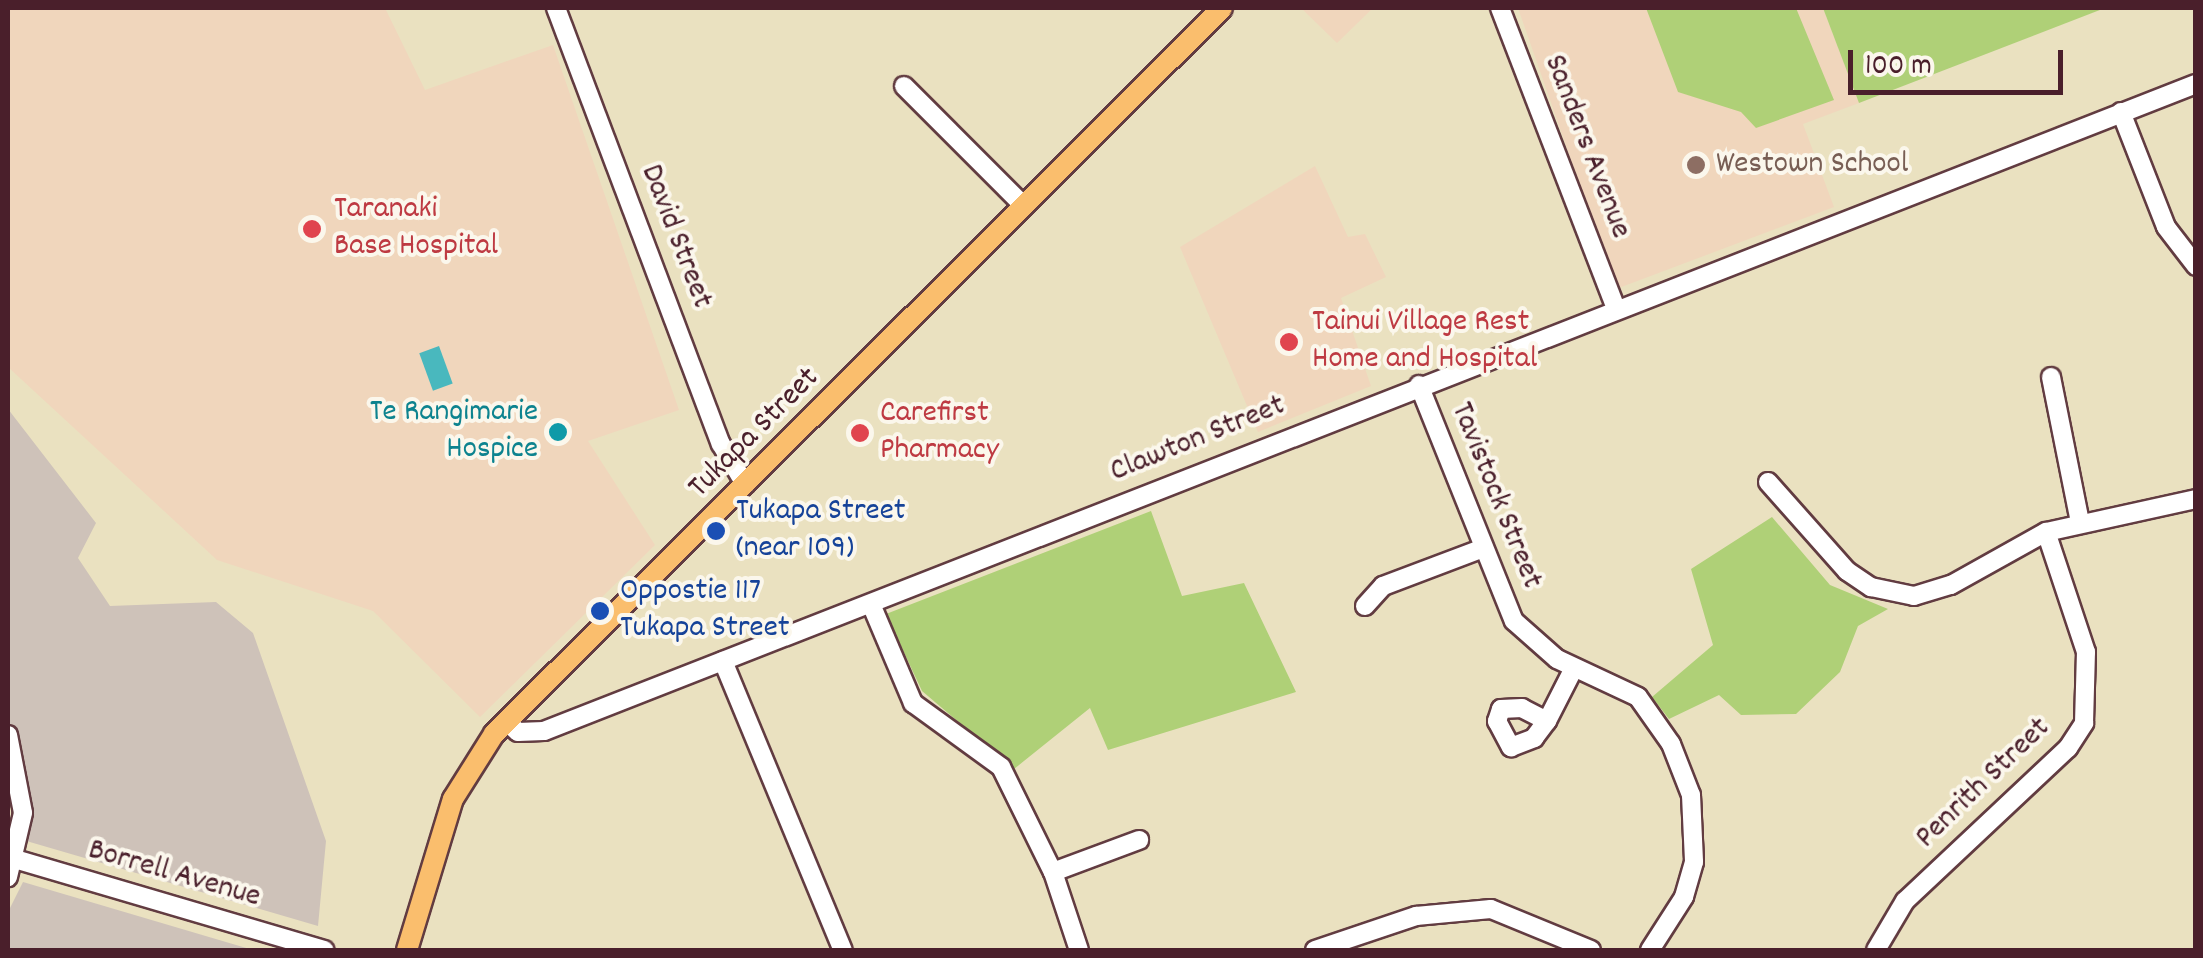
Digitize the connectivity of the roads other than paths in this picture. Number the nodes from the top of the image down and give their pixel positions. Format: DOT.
graph roads {
  1 [pos="556,8"];
  2 [pos="1222,8"];
  3 [pos="1500,8"];
  4 [pos="2196,84"];
  5 [pos="904,86"];
  6 [pos="2121,112"];
  7 [pos="1024,206"];
  8 [pos="2196,266"];
  9 [pos="1616,308"];
  10 [pos="2052,376"];
  11 [pos="1419,385"];
  12 [pos="1768,482"];
  13 [pos="745,484"];
  14 [pos="2196,499"];
  15 [pos="2080,522"];
  16 [pos="2046,532"];
  17 [pos="1481,548"];
  18 [pos="871,604"];
  19 [pos="1364,606"];
  20 [pos="723,661"];
  21 [pos="1574,668"];
  22 [pos="506,721"];
  23 [pos="1547,721"];
  24 [pos="8,735"];
  25 [pos="1138,840"];
  26 [pos="10,865"];
  27 [pos="1053,872"];
  28 [pos="324,950"];
  29 [pos="407,950"];
  30 [pos="843,950"];
  31 [pos="1079,950"];
  32 [pos="1315,950"];
  33 [pos="1591,950"];
  34 [pos="1650,950"];
  35 [pos="1876,950"];
  1 -- 13 [label="street, David Street"];
  2 -- 7 [label="main road, Tukapa Street"];
  3 -- 9 [label="street, Sanders Avenue"];
  4 -- 6 [label="street, Clawton Street"];
  5 -- 7 [label="street"];
  6 -- 8 [label="street"];
  6 -- 9 [label="street, Clawton Street"];
  7 -- 13 [label="main road, Tukapa Street"];
  9 -- 11 [label="street, Clawton Street"];
  10 -- 15 [label="street"];
  11 -- 17 [label="street, Tavistock Street"];
  11 -- 18 [label="street, Clawton Street"];
  12 -- 16 [label="street"];
  13 -- 22 [label="main road, Tukapa Street"];
  14 -- 15 [label="street"];
  15 -- 16 [label="street"];
  16 -- 35 [label="street, Penrith Street"];
  17 -- 19 [label="street"];
  17 -- 21 [label="street, Tavistock Street"];
  18 -- 20 [label="street, Clawton Street"];
  18 -- 27 [label="street"];
  20 -- 22 [label="street, Clawton Street"];
  20 -- 30 [label="street"];
  21 -- 23 [label="street"];
  21 -- 34 [label="street, Tavistock Street"];
  22 -- 29 [label="main road, Tukapa Street"];
  24 -- 26 [label="street"];
  25 -- 27 [label="street"];
  26 -- 28 [label="street, Borrell Avenue"];
  27 -- 31 [label="street"];
  32 -- 33 [label="street"];
}
